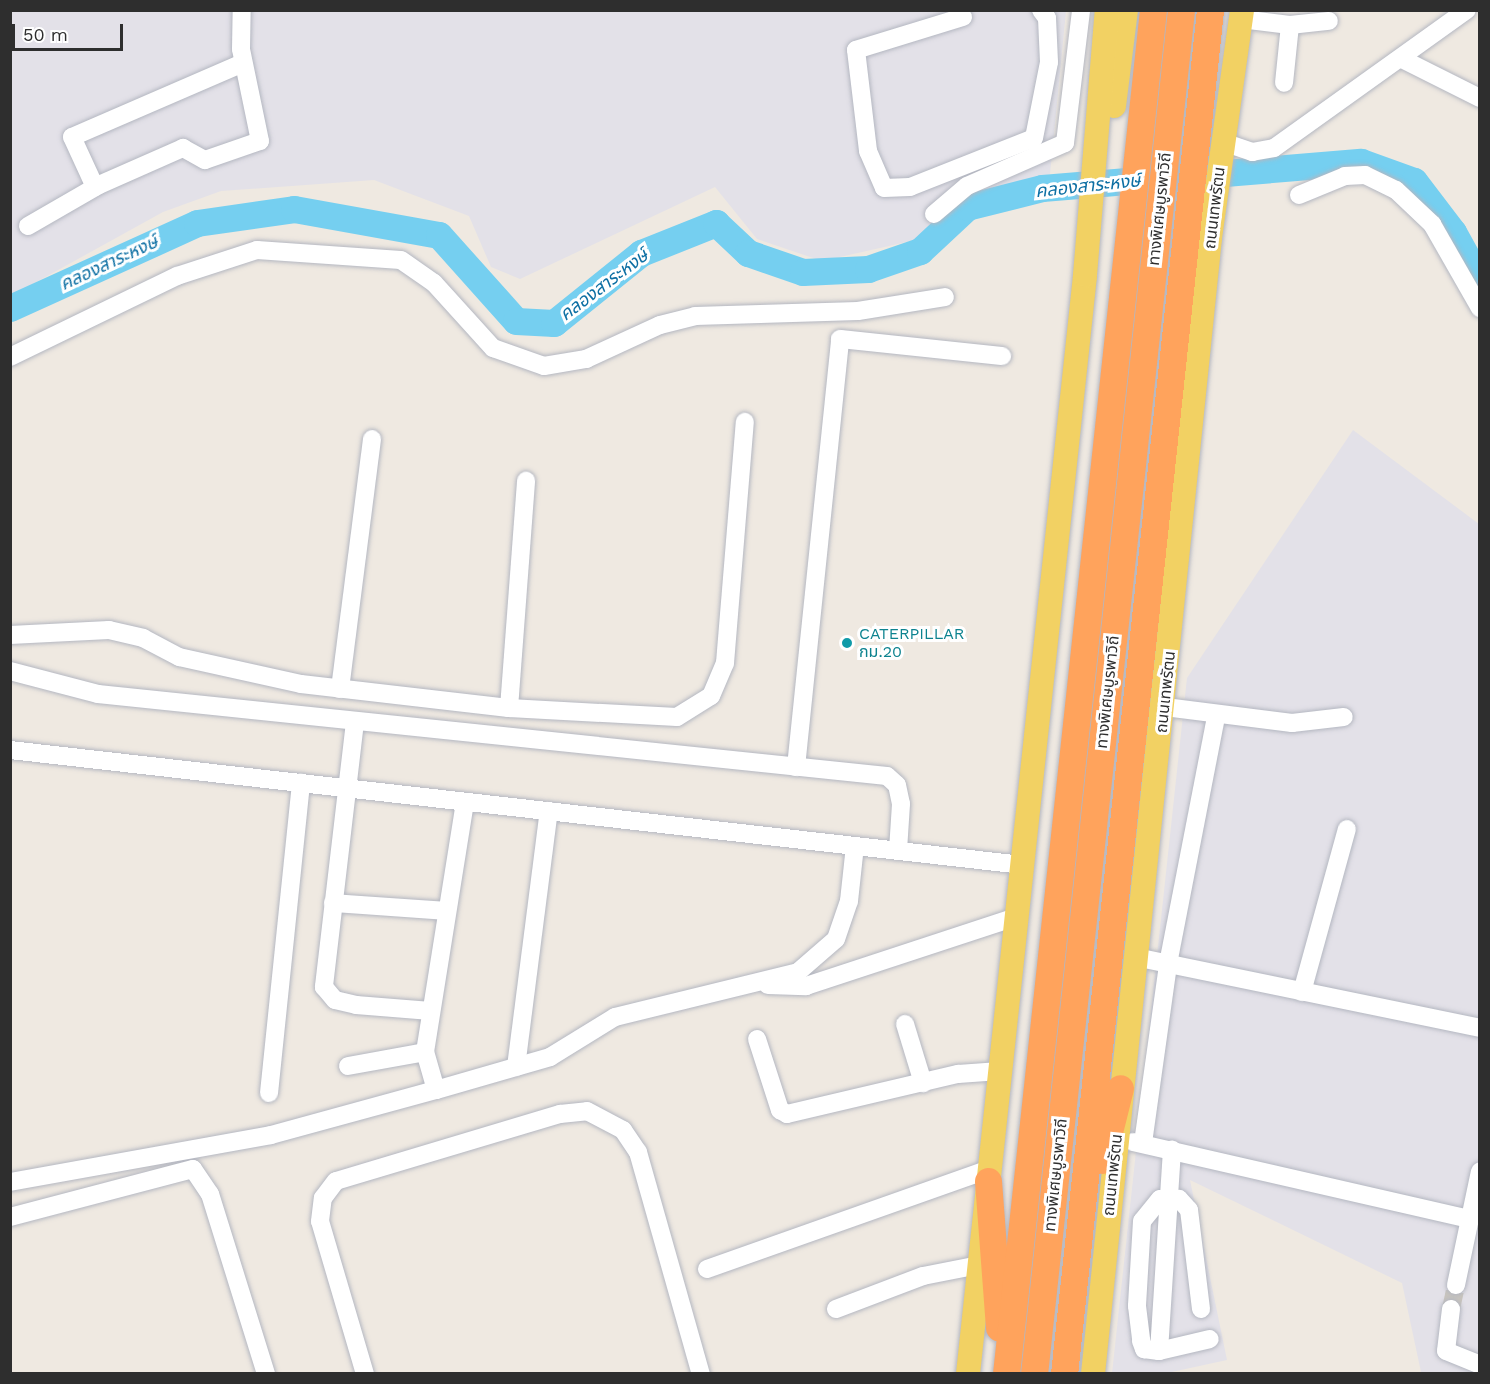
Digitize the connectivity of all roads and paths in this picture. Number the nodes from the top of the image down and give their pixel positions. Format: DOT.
graph roads {
  1 [pos="242,10"];
  2 [pos="1041,10"];
  3 [pos="1081,10"];
  4 [pos="1107,10"];
  5 [pos="1153,10"];
  6 [pos="1181,10"];
  7 [pos="1467,10"];
  8 [pos="1229,16"];
  9 [pos="963,17"];
  10 [pos="1129,17"];
  11 [pos="1329,21"];
  12 [pos="1290,25"];
  13 [pos="1402,59"];
  14 [pos="243,63"];
  15 [pos="1284,83"];
  16 [pos="1479,98"];
  17 [pos="1222,152"];
  18 [pos="1105,184"];
  19 [pos="95,187"];
  20 [pos="1299,195"];
  21 [pos="934,214"];
  22 [pos="28,226"];
  23 [pos="945,297"];
  24 [pos="1479,308"];
  25 [pos="1002,356"];
  26 [pos="10,357"];
  27 [pos="745,422"];
  28 [pos="372,439"];
  29 [pos="526,481"];
  30 [pos="10,635"];
  31 [pos="10,671"];
  32 [pos="340,689"];
  33 [pos="1165,707"];
  34 [pos="509,708"];
  35 [pos="1216,716"];
  36 [pos="1344,717"];
  37 [pos="355,722"];
  38 [pos="10,750"];
  39 [pos="796,767"];
  40 [pos="301,783"];
  41 [pos="344,788"];
  42 [pos="465,802"];
  43 [pos="549,811"];
  44 [pos="1347,829"];
  45 [pos="855,846"];
  46 [pos="898,851"];
  47 [pos="1022,865"];
  48 [pos="333,903"];
  49 [pos="446,911"];
  50 [pos="1016,917"];
  51 [pos="1135,957"];
  52 [pos="1168,964"];
  53 [pos="744,985"];
  54 [pos="1302,992"];
  55 [pos="431,1011"];
  56 [pos="904,1024"];
  57 [pos="1479,1028"];
  58 [pos="758,1039"];
  59 [pos="426,1052"];
  60 [pos="348,1066"];
  61 [pos="516,1067"];
  62 [pos="1000,1071"];
  63 [pos="923,1083"];
  64 [pos="1120,1088"];
  65 [pos="436,1090"];
  66 [pos="269,1093"];
  67 [pos="1116,1140"];
  68 [pos="1143,1143"];
  69 [pos="1172,1149"];
  70 [pos="1479,1171"];
  71 [pos="988,1175"];
  72 [pos="10,1182"];
  73 [pos="1169,1197"];
  74 [pos="10,1217"];
  75 [pos="1469,1219"];
  76 [pos="1076,1263"];
  77 [pos="979,1265"];
  78 [pos="707,1269"];
  79 [pos="1456,1285"];
  80 [pos="836,1309"];
  81 [pos="1201,1309"];
  82 [pos="1451,1309"];
  83 [pos="1210,1339"];
  84 [pos="1159,1351"];
  85 [pos="1479,1365"];
  86 [pos="1002,1366"];
  87 [pos="266,1374"];
  88 [pos="365,1374"];
  89 [pos="700,1374"];
  90 [pos="968,1374"];
  91 [pos="1034,1374"];
  92 [pos="1064,1374"];
  93 [pos="1093,1374"];
  1 -- 14 [label="lane"];
  2 -- 9 [label="lane"];
  3 -- 21 [label="lane"];
  4 -- 18 [label="main road"];
  5 -- 86 [label="highway, ทางพิเศษบูรพาวิถี"];
  6 -- 91 [label="highway, ทางพิเศษบูรพาวิถี"];
  7 -- 13 [label="lane"];
  8 -- 12 [label="lane"];
  8 -- 17 [label="main road, ถนนเทพรัตน"];
  8 -- 76 [label="highway, ถนนเทพรัตน"];
  10 -- 18 [label="highway"];
  11 -- 12 [label="lane"];
  12 -- 15 [label="lane"];
  13 -- 16 [label="lane"];
  13 -- 17 [label="lane"];
  14 -- 19 [label="lane"];
  14 -- 19 [label="lane"];
  17 -- 33 [label="main road, ถนนเทพรัตน"];
  18 -- 47 [label="main road"];
  18 -- 86 [label="highway"];
  19 -- 22 [label="lane"];
  20 -- 24 [label="lane"];
  23 -- 26 [label="lane"];
  25 -- 39 [label="lane"];
  27 -- 34 [label="lane"];
  28 -- 32 [label="lane"];
  29 -- 34 [label="lane"];
  30 -- 32 [label="lane"];
  31 -- 37 [label="lane"];
  32 -- 34 [label="lane"];
  33 -- 35 [label="lane"];
  33 -- 51 [label="main road, ถนนเทพรัตน"];
  35 -- 36 [label="lane"];
  35 -- 52 [label="lane"];
  37 -- 39 [label="lane"];
  37 -- 41 [label="lane"];
  38 -- 40 [label="lane"];
  39 -- 46 [label="lane"];
  40 -- 41 [label="lane"];
  40 -- 66 [label="lane"];
  41 -- 42 [label="lane"];
  41 -- 48 [label="lane"];
  42 -- 43 [label="lane"];
  42 -- 49 [label="lane"];
  43 -- 45 [label="lane"];
  43 -- 61 [label="lane"];
  44 -- 54 [label="lane"];
  45 -- 46 [label="lane"];
  45 -- 53 [label="lane"];
  46 -- 47 [label="lane"];
  47 -- 50 [label="main road"];
  48 -- 49 [label="lane"];
  48 -- 55 [label="lane"];
  49 -- 55 [label="lane"];
  50 -- 53 [label="lane"];
  50 -- 62 [label="main road"];
  51 -- 52 [label="lane"];
  51 -- 64 [label="main road, ถนนเทพรัตน"];
  52 -- 54 [label="lane"];
  52 -- 68 [label="lane"];
  53 -- 61 [label="lane"];
  54 -- 57 [label="lane"];
  55 -- 59 [label="lane"];
  56 -- 63 [label="lane"];
  58 -- 63 [label="lane"];
  59 -- 60 [label="lane"];
  59 -- 65 [label="lane"];
  61 -- 65 [label="lane"];
  62 -- 63 [label="lane"];
  62 -- 71 [label="main road"];
  64 -- 67 [label="main road, ถนนเทพรัตน"];
  64 -- 76 [label="highway"];
  65 -- 72 [label="lane"];
  67 -- 68 [label="lane"];
  67 -- 93 [label="main road, ถนนเทพรัตน"];
  68 -- 69 [label="lane"];
  69 -- 73 [label="lane"];
  69 -- 75 [label="lane"];
  70 -- 75 [label="lane"];
  71 -- 77 [label="main road"];
  71 -- 78 [label="lane"];
  71 -- 86 [label="highway"];
  73 -- 81 [label="lane"];
  73 -- 84 [label="lane"];
  73 -- 84 [label="lane"];
  74 -- 87 [label="lane"];
  75 -- 79 [label="lane"];
  76 -- 92 [label="highway, ถนนเทพรัตน"];
  77 -- 80 [label="lane"];
  77 -- 90 [label="main road"];
  82 -- 85 [label="lane"];
  83 -- 84 [label="lane"];
  88 -- 89 [label="lane"];
}
